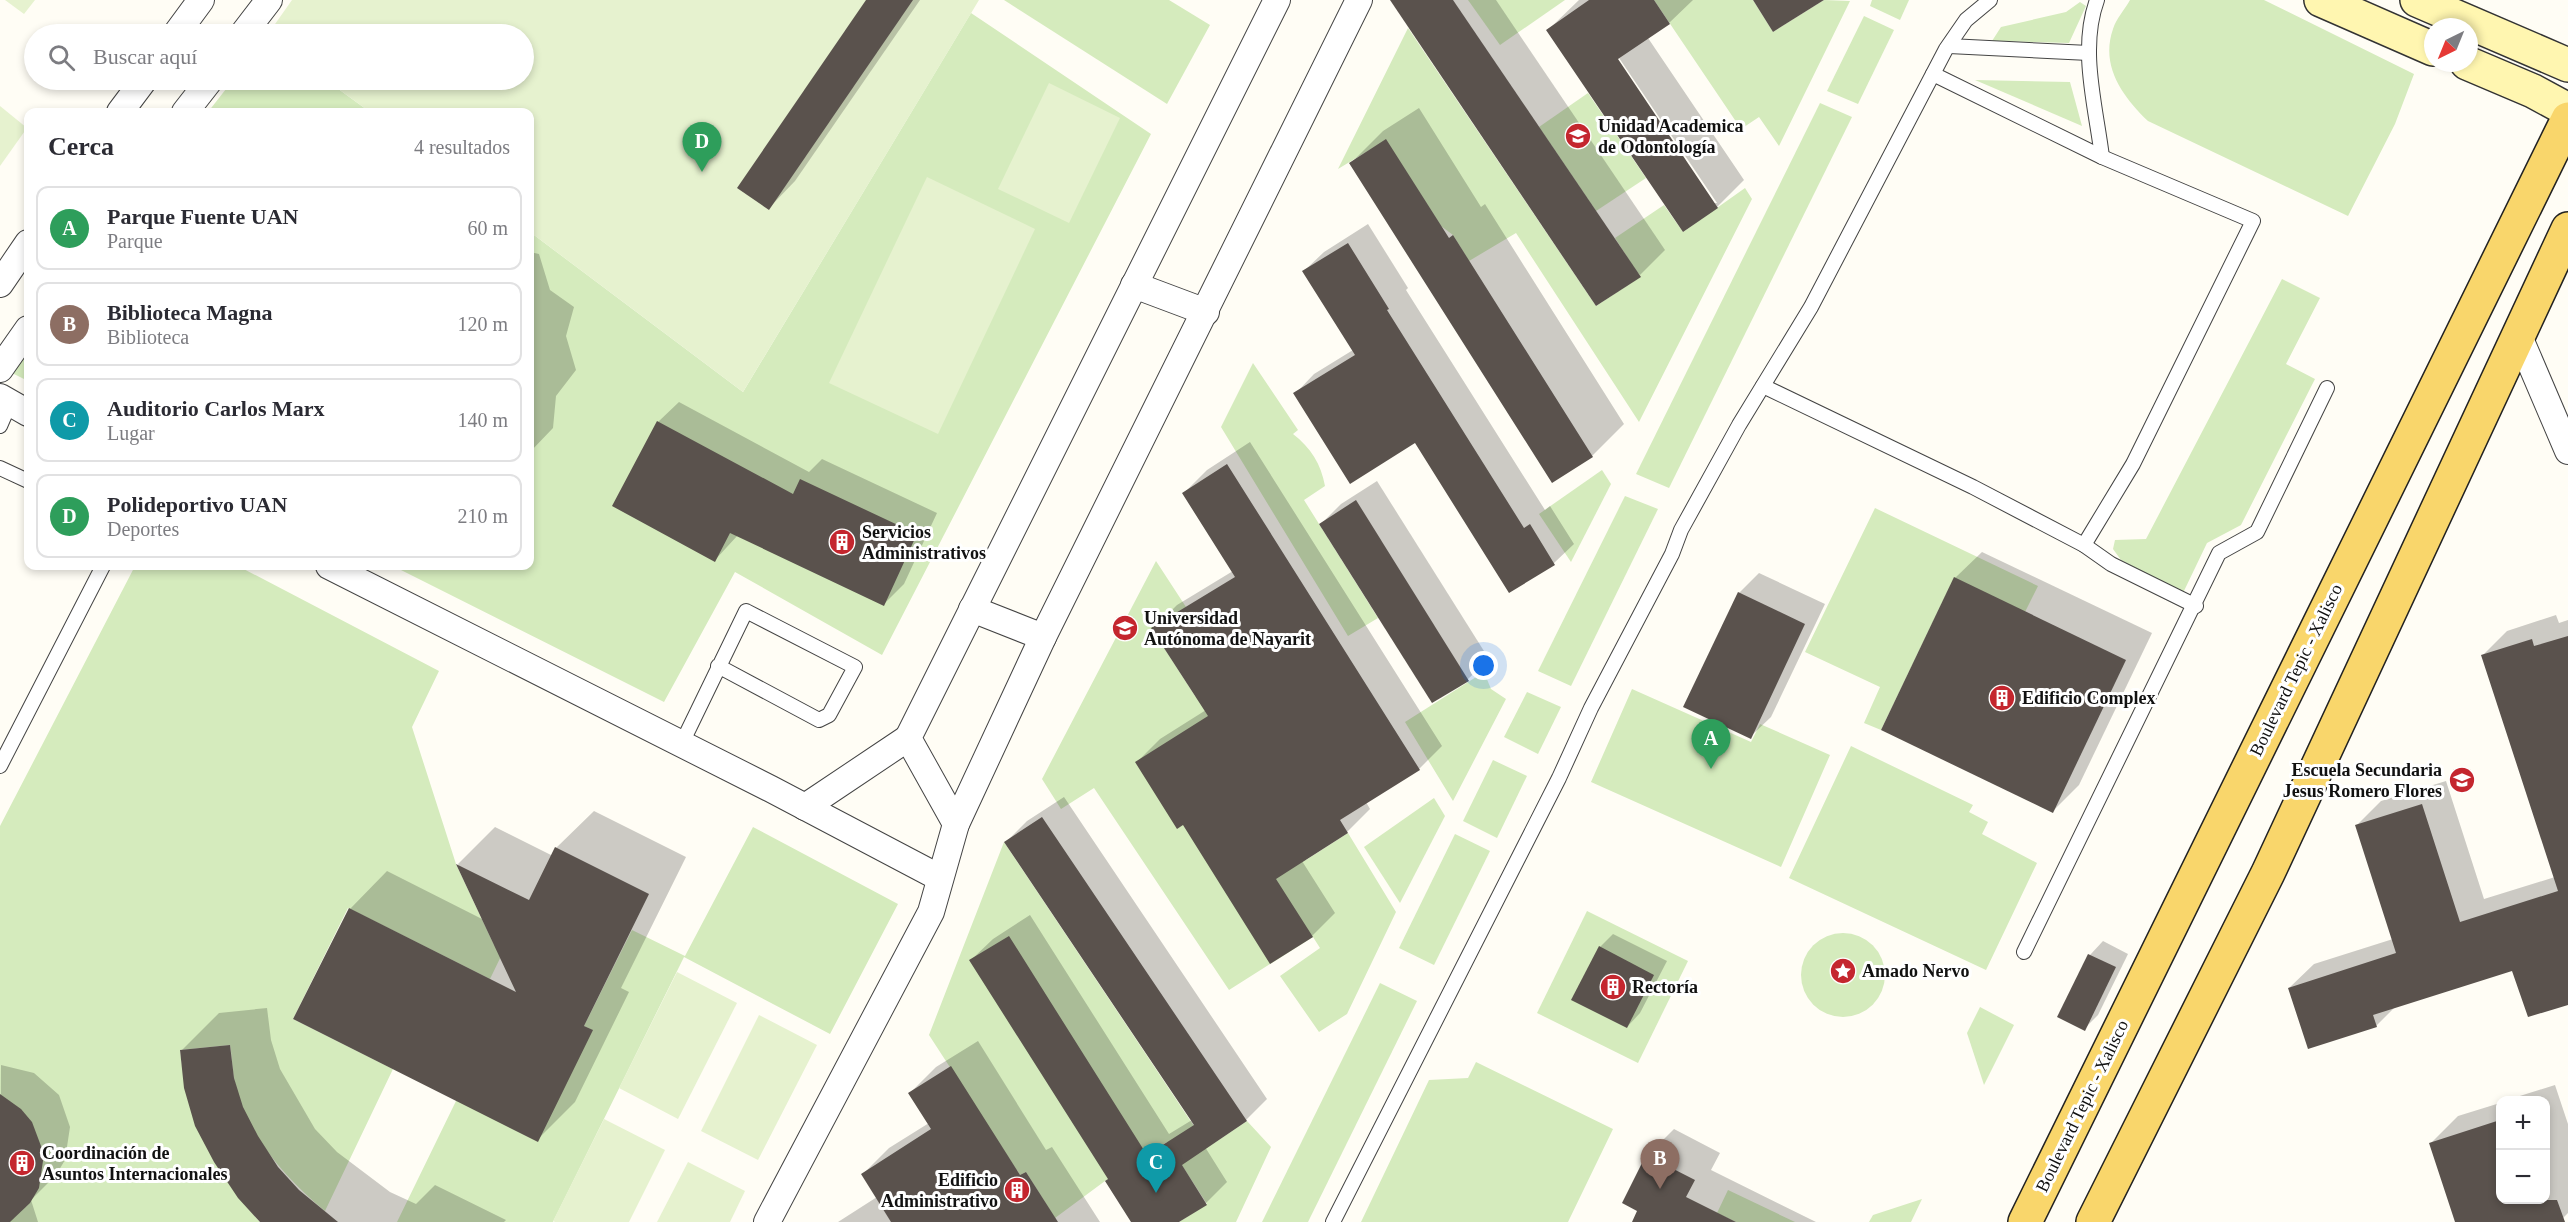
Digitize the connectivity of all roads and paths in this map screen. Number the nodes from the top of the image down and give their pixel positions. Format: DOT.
graph roads {
  1 [pos="201,0"];
  2 [pos="269,0"];
  3 [pos="1277,0"];
  4 [pos="1359,0"];
  5 [pos="1990,0"];
  6 [pos="2097,0"];
  7 [pos="2321,0"];
  8 [pos="2416,0"];
  9 [pos="183,24"];
  10 [pos="251,24"];
  11 [pos="2424,45"];
  12 [pos="1949,46"];
  13 [pos="2089,53"];
  14 [pos="2568,65"];
  15 [pos="2478,68"];
  16 [pos="1932,74"];
  17 [pos="136,90"];
  18 [pos="202,90"];
  19 [pos="123,108"];
  20 [pos="188,108"];
  21 [pos="2568,110"];
  22 [pos="2568,119"];
  23 [pos="2102,157"];
  24 [pos="2568,229"];
  25 [pos="24,249"];
  26 [pos="0,284"];
  27 [pos="1134,285"];
  28 [pos="1206,312"];
  29 [pos="2518,334"];
  30 [pos="24,335"];
  31 [pos="0,369"];
  32 [pos="1763,386"];
  33 [pos="2327,388"];
  34 [pos="2568,451"];
  35 [pos="0,468"];
  36 [pos="24,479"];
  37 [pos="2084,545"];
  38 [pos="101,570"];
  39 [pos="337,570"];
  40 [pos="2196,606"];
  41 [pos="972,609"];
  42 [pos="1043,637"];
  43 [pos="718,666"];
  44 [pos="908,738"];
  45 [pos="681,745"];
  46 [pos="0,766"];
  47 [pos="805,807"];
  48 [pos="957,824"];
  49 [pos="2268,873"];
  50 [pos="939,878"];
  51 [pos="2024,952"];
  52 [pos="767,1222"];
  53 [pos="1333,1222"];
  54 [pos="2025,1222"];
  55 [pos="2094,1222"];
  56 [pos="2099,1222"];
  1 -- 9 [label="street"];
  2 -- 10 [label="street"];
  3 -- 27 [label="street"];
  4 -- 28 [label="street"];
  5 -- 12 [label="lane"];
  6 -- 13 [label="lane"];
  7 -- 11 [label="main road"];
  8 -- 14 [label="main road"];
  12 -- 13 [label="lane"];
  12 -- 16 [label="lane"];
  13 -- 23 [label="lane"];
  15 -- 21 [label="main road"];
  16 -- 23 [label="lane"];
  16 -- 32 [label="lane"];
  17 -- 19 [label="street"];
  18 -- 20 [label="street"];
  22 -- 54 [label="main road, Boulevard Tepic - Xalisco"];
  23 -- 37 [label="lane"];
  24 -- 29 [label="main road"];
  25 -- 26 [label="street"];
  27 -- 28 [label="street"];
  27 -- 41 [label="street"];
  28 -- 42 [label="street"];
  29 -- 34 [label="street"];
  29 -- 49 [label="main road"];
  30 -- 31 [label="street"];
  32 -- 37 [label="lane"];
  32 -- 53 [label="lane"];
  33 -- 40 [label="lane"];
  35 -- 36 [label="lane"];
  37 -- 40 [label="lane"];
  38 -- 46 [label="lane"];
  39 -- 45 [label="street"];
  40 -- 51 [label="lane"];
  41 -- 42 [label="street"];
  41 -- 44 [label="street"];
  42 -- 48 [label="street"];
  43 -- 43 [label="lane"];
  43 -- 45 [label="lane"];
  44 -- 47 [label="street"];
  44 -- 48 [label="street"];
  45 -- 47 [label="street"];
  47 -- 50 [label="street"];
  48 -- 50 [label="street"];
  49 -- 55 [label="main road"];
  49 -- 56 [label="lane"];
  50 -- 52 [label="street"];
}
